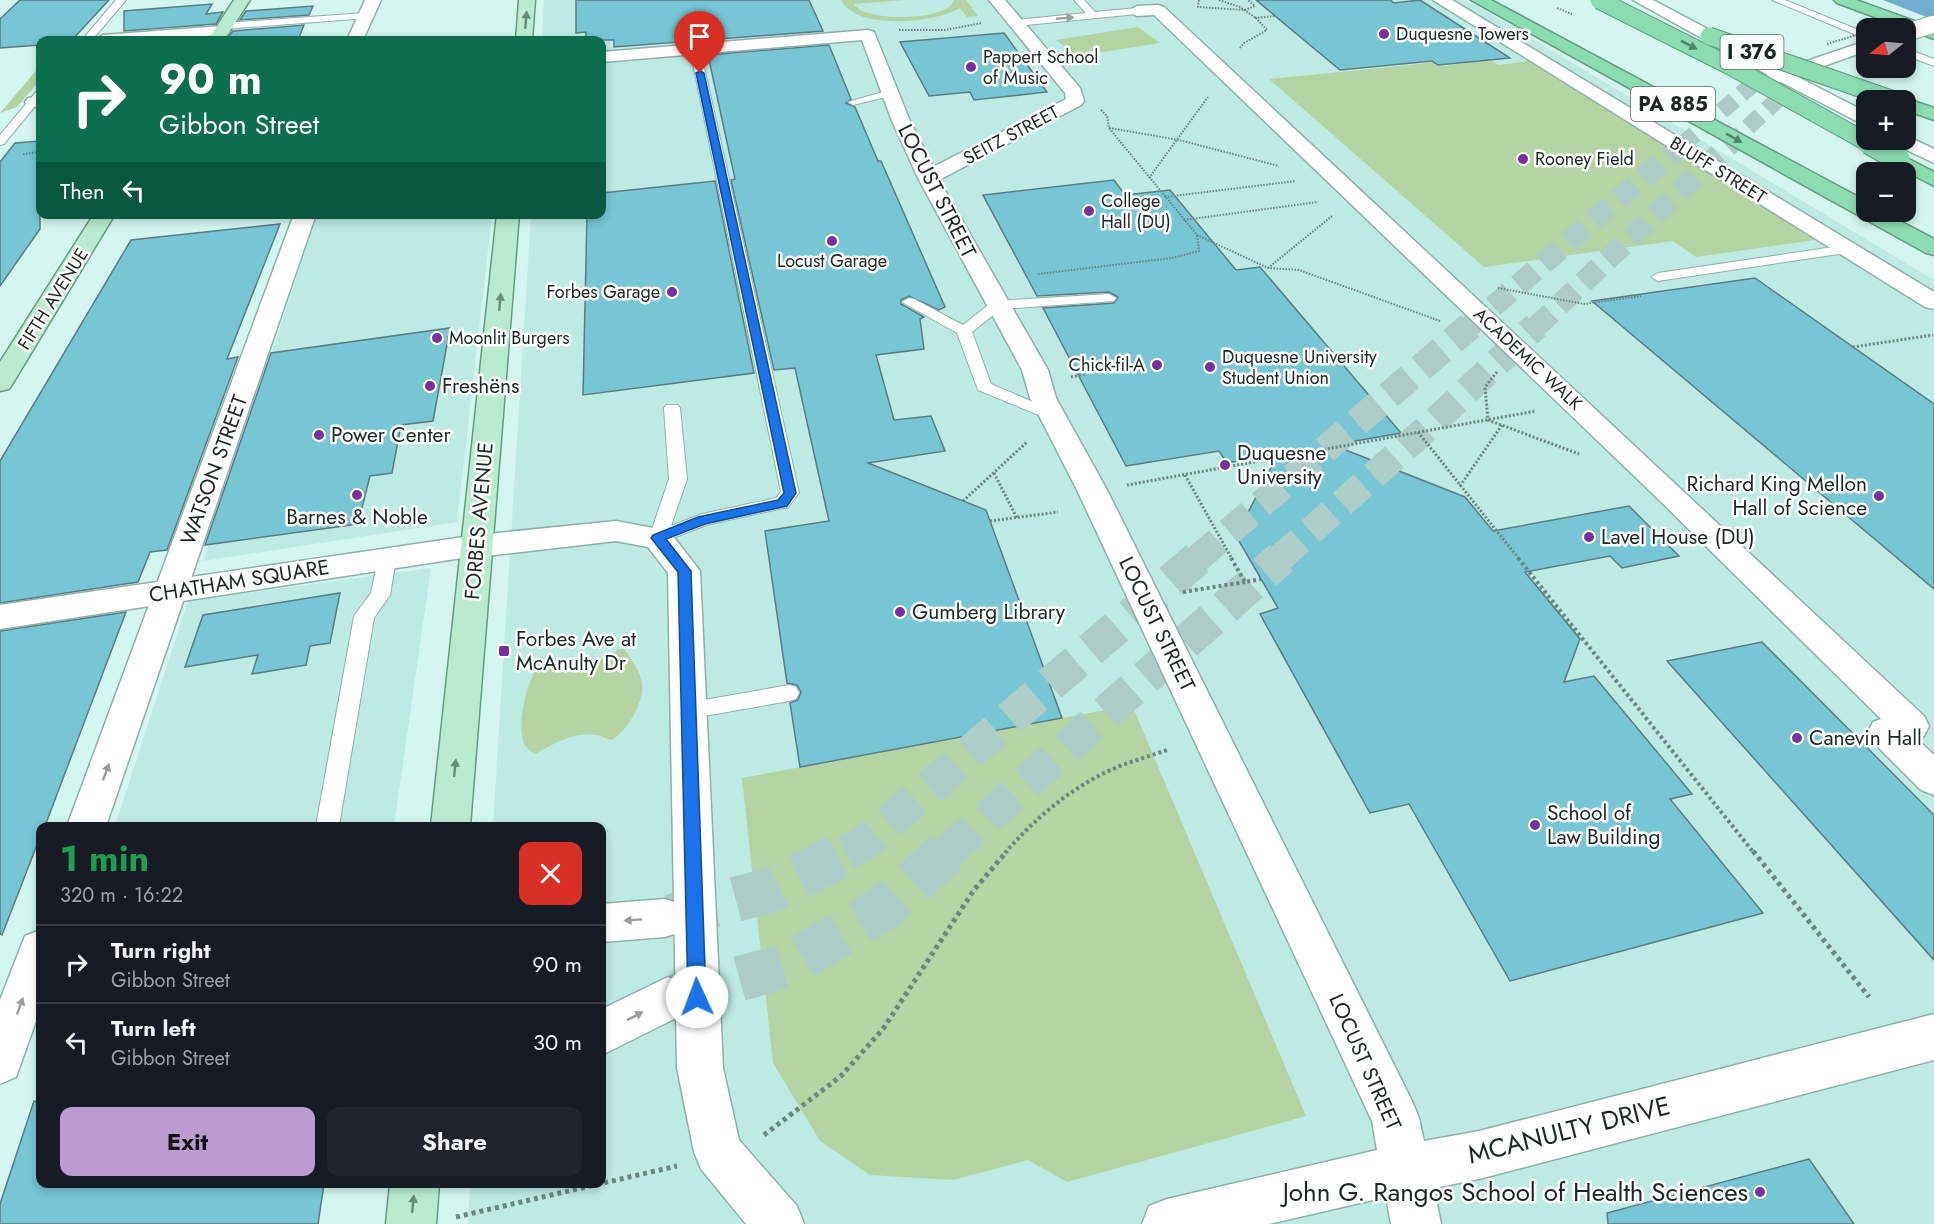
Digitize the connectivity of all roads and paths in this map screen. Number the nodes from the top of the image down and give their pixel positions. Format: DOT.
graph roads {
  1 [pos="121,0"];
  2 [pos="242,0"];
  3 [pos="373,0"];
  4 [pos="528,0"];
  5 [pos="997,0"];
  6 [pos="1079,0"];
  7 [pos="1199,0"];
  8 [pos="1219,0"];
  9 [pos="1248,0"];
  10 [pos="1441,0"];
  11 [pos="1479,0"];
  12 [pos="1504,0"];
  13 [pos="1599,0"];
  14 [pos="1611,0"];
  15 [pos="1641,0"];
  16 [pos="1777,0"];
  17 [pos="1842,0"];
  18 [pos="1245,10"];
  19 [pos="1137,11"];
  20 [pos="1094,15"];
  21 [pos="365,16"];
  22 [pos="1275,16"];
  23 [pos="1256,18"];
  24 [pos="1016,23"];
  25 [pos="974,24"];
  26 [pos="1934,24"];
  27 [pos="1916,30"];
  28 [pos="884,32"];
  29 [pos="1856,32"];
  30 [pos="221,33"];
  31 [pos="1934,34"];
  32 [pos="90,36"];
  33 [pos="170,36"];
  34 [pos="357,36"];
  35 [pos="524,36"];
  36 [pos="694,49"];
  37 [pos="1856,49"];
  38 [pos="1916,56"];
  39 [pos="606,57"];
  40 [pos="1934,63"];
  41 [pos="1225,72"];
  42 [pos="1785,75"];
  43 [pos="1752,85"];
  44 [pos="1866,90"];
  45 [pos="890,93"];
  46 [pos="1777,100"];
  47 [pos="36,102"];
  48 [pos="853,102"];
  49 [pos="1095,104"];
  50 [pos="1916,108"];
  51 [pos="1856,114"];
  52 [pos="1934,114"];
  53 [pos="1109,128"];
  54 [pos="1179,140"];
  55 [pos="0,142"];
  56 [pos="1916,148"];
  57 [pos="1934,158"];
  58 [pos="928,178"];
  59 [pos="1149,178"];
  60 [pos="1934,180"];
  61 [pos="1299,181"];
  62 [pos="1856,187"];
  63 [pos="1347,188"];
  64 [pos="1165,197"];
  65 [pos="1318,202"];
  66 [pos="1856,205"];
  67 [pos="102,219"];
  68 [pos="303,219"];
  69 [pos="508,219"];
  70 [pos="1184,220"];
  71 [pos="1916,220"];
  72 [pos="1887,222"];
  73 [pos="1934,230"];
  74 [pos="1197,235"];
  75 [pos="1934,248"];
  76 [pos="1847,249"];
  77 [pos="1268,268"];
  78 [pos="1030,275"];
  79 [pos="1441,277"];
  80 [pos="1658,277"];
  81 [pos="1109,298"];
  82 [pos="909,302"];
  83 [pos="1934,302"];
  84 [pos="1584,304"];
  85 [pos="998,305"];
  86 [pos="1440,321"];
  87 [pos="964,331"];
  88 [pos="1933,335"];
  89 [pos="1853,347"];
  90 [pos="1516,348"];
  91 [pos="1085,374"];
  92 [pos="1069,377"];
  93 [pos="0,383"];
  94 [pos="1575,404"];
  95 [pos="672,408"];
  96 [pos="1053,416"];
  97 [pos="1488,420"];
  98 [pos="1502,424"];
  99 [pos="1418,432"];
  100 [pos="1026,442"];
  101 [pos="994,473"];
  102 [pos="1185,475"];
  103 [pos="1127,485"];
  104 [pos="1460,486"];
  105 [pos="963,501"];
  106 [pos="1058,512"];
  107 [pos="1017,518"];
  108 [pos="990,521"];
  109 [pos="658,538"];
  110 [pos="477,546"];
  111 [pos="387,559"];
  112 [pos="1261,579"];
  113 [pos="1245,582"];
  114 [pos="172,592"];
  115 [pos="1183,592"];
  116 [pos="0,617"];
  117 [pos="789,693"];
  118 [pos="687,711"];
  119 [pos="1922,724"];
  120 [pos="1167,750"];
  121 [pos="1934,779"];
  122 [pos="87,822"];
  123 [pos="328,822"];
  124 [pos="450,822"];
  125 [pos="665,918"];
  126 [pos="606,922"];
  127 [pos="36,961"];
  128 [pos="1869,997"];
  129 [pos="668,999"];
  130 [pos="606,1031"];
  131 [pos="1934,1036"];
  132 [pos="0,1061"];
  133 [pos="756,1140"];
  134 [pos="673,1167"];
  135 [pos="1406,1168"];
  136 [pos="606,1182"];
  137 [pos="416,1188"];
  138 [pos="578,1188"];
  139 [pos="428,1221"];
  140 [pos="1174,1223"];
  141 [pos="779,1224"];
  142 [pos="1416,1224"];
  1 -- 32 [label="lane"];
  2 -- 30 [label="main road"];
  3 -- 21 [label="street"];
  35 -- 4 [label="main road, one-way"];
  5 -- 24 [label="street, SEITZ STREET"];
  6 -- 20 [label="lane"];
  7 -- 18 [label="path"];
  8 -- 18 [label="path"];
  9 -- 18 [label="path"];
  10 -- 76 [label="street, BLUFF STREET"];
  11 -- 66 [label="highway, PA 885, one-way"];
  12 -- 62 [label="highway, PA 885"];
  13 -- 60 [label="highway, one-way, bridge"];
  14 -- 44 [label="highway, I 376, bridge"];
  15 -- 42 [label="street"];
  16 -- 29 [label="lane"];
  17 -- 31 [label="highway"];
  18 -- 23 [label="path"];
  19 -- 20 [label="lane"];
  19 -- 41 [label="street, ACADEMIC WALK"];
  24 -- 20 [label="lane, one-way"];
  21 -- 30 [label="lane"];
  21 -- 34 [label="street"];
  22 -- 23 [label="path"];
  23 -- 41 [label="path"];
  24 -- 58 [label="street, SEITZ STREET"];
  25 -- 28 [label="path"];
  26 -- 27 [label="street, bridge"];
  28 -- 36 [label="street"];
  28 -- 45 [label="street, LOCUST STREET"];
  30 -- 33 [label="street"];
  36 -- 39 [label="street"];
  36 -- 109 [label="lane"];
  37 -- 42 [label="street"];
  38 -- 40 [label="lane"];
  41 -- 54 [label="path"];
  41 -- 63 [label="street, ACADEMIC WALK"];
  42 -- 43 [label="street"];
  42 -- 46 [label="street"];
  42 -- 51 [label="street"];
  45 -- 48 [label="lane"];
  45 -- 58 [label="street, LOCUST STREET"];
  47 -- 55 [label="lane"];
  49 -- 53 [label="path"];
  50 -- 52 [label="highway"];
  53 -- 54 [label="path"];
  53 -- 59 [label="path"];
  54 -- 59 [label="path"];
  54 -- 63 [label="path"];
  56 -- 57 [label="street"];
  58 -- 85 [label="street, LOCUST STREET"];
  59 -- 64 [label="path"];
  61 -- 64 [label="path"];
  63 -- 77 [label="path"];
  63 -- 79 [label="street, ACADEMIC WALK"];
  64 -- 70 [label="path"];
  65 -- 70 [label="path"];
  67 -- 93 [label="main road, FIFTH AVENUE"];
  68 -- 114 [label="street, WATSON STREET"];
  110 -- 69 [label="main road, FORBES AVENUE, one-way"];
  70 -- 74 [label="path"];
  71 -- 73 [label="highway"];
  72 -- 75 [label="highway, PA 885"];
  74 -- 77 [label="path"];
  74 -- 78 [label="path"];
  76 -- 80 [label="lane"];
  76 -- 83 [label="street, BLUFF STREET"];
  77 -- 86 [label="path"];
  79 -- 84 [label="path"];
  79 -- 90 [label="street, ACADEMIC WALK"];
  81 -- 85 [label="lane"];
  82 -- 87 [label="lane"];
  85 -- 87 [label="lane"];
  85 -- 96 [label="street, LOCUST STREET"];
  87 -- 96 [label="lane"];
  88 -- 89 [label="path"];
  90 -- 94 [label="street, ACADEMIC WALK"];
  90 -- 97 [label="path"];
  91 -- 92 [label="path"];
  94 -- 97 [label="path"];
  94 -- 119 [label="street, ACADEMIC WALK"];
  95 -- 109 [label="lane"];
  96 -- 135 [label="street, LOCUST STREET"];
  97 -- 99 [label="path"];
  98 -- 104 [label="path"];
  99 -- 102 [label="path"];
  99 -- 104 [label="path"];
  100 -- 101 [label="path"];
  101 -- 105 [label="path"];
  101 -- 107 [label="path"];
  102 -- 103 [label="path"];
  102 -- 113 [label="path"];
  104 -- 128 [label="path"];
  106 -- 107 [label="path"];
  107 -- 108 [label="path"];
  109 -- 110 [label="street"];
  109 -- 118 [label="street"];
  110 -- 111 [label="street, CHATHAM SQUARE"];
  124 -- 110 [label="main road, FORBES AVENUE, one-way"];
  111 -- 114 [label="street, CHATHAM SQUARE"];
  111 -- 123 [label="lane"];
  112 -- 113 [label="path"];
  113 -- 115 [label="path"];
  114 -- 116 [label="street, CHATHAM SQUARE"];
  122 -- 114 [label="street, WATSON STREET, one-way"];
  117 -- 118 [label="lane"];
  118 -- 141 [label="street"];
  119 -- 121 [label="street, ACADEMIC WALK"];
  120 -- 133 [label="path"];
  125 -- 126 [label="street, one-way"];
  132 -- 127 [label="street, one-way"];
  130 -- 129 [label="street, one-way"];
  131 -- 135 [label="street, MCANULTY DRIVE"];
  134 -- 136 [label="path"];
  135 -- 140 [label="street, MCANULTY DRIVE"];
  135 -- 142 [label="street, LOCUST STREET"];
  139 -- 137 [label="main road, one-way"];
  138 -- 139 [label="path"];
}
